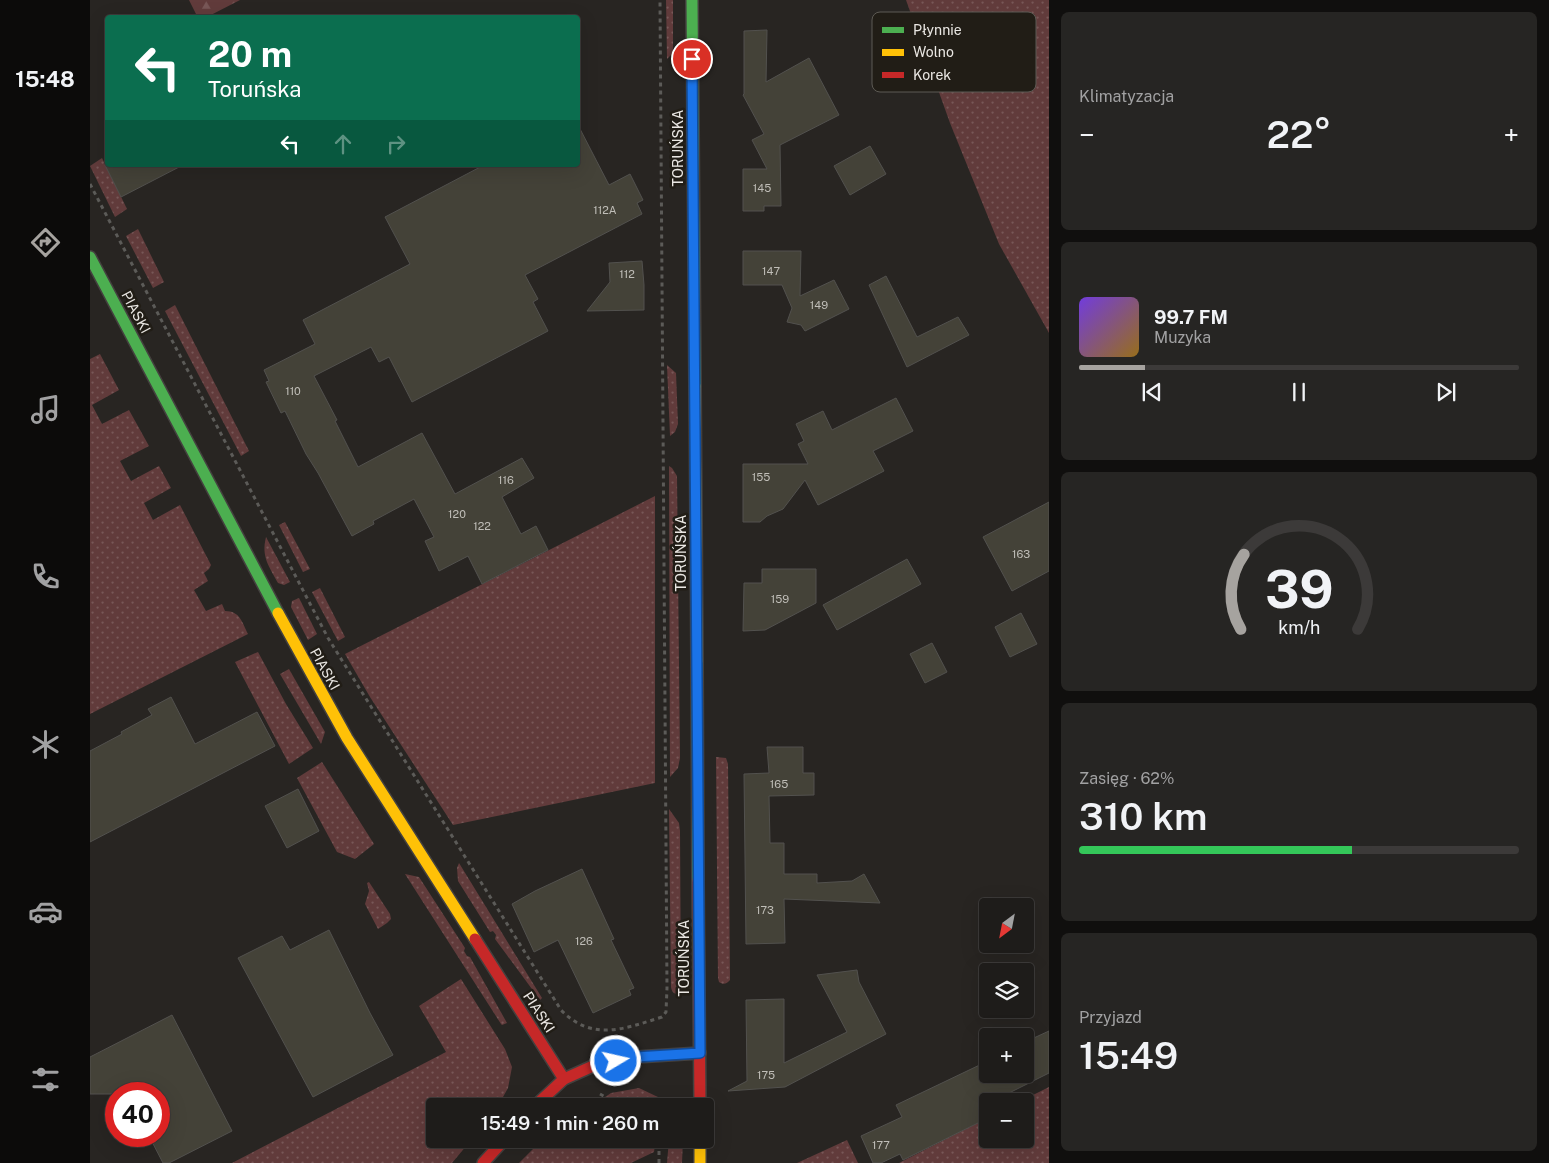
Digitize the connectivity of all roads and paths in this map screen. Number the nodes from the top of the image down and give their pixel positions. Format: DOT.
graph roads {
  1 [pos="660,0"];
  2 [pos="692,0"];
  3 [pos="90,184"];
  4 [pos="90,257"];
  5 [pos="700,1053"];
  6 [pos="564,1079"];
  7 [pos="599,1093"];
  8 [pos="544,1098"];
  9 [pos="607,1098"];
  10 [pos="700,1098"];
  11 [pos="497,1148"];
  12 [pos="659,1148"];
  13 [pos="700,1148"];
  14 [pos="483,1163"];
  15 [pos="659,1163"];
  16 [pos="700,1163"];
  1 -- 3 [label="path"];
  2 -- 5 [label="street, TORUŃSKA"];
  4 -- 6 [label="street, PIASKI"];
  5 -- 6 [label="street"];
  5 -- 10 [label="street, TORUŃSKA"];
  6 -- 8 [label="street"];
  7 -- 9 [label="path"];
  11 -- 14 [label="street"];
  12 -- 15 [label="path"];
  13 -- 16 [label="street"];
}
